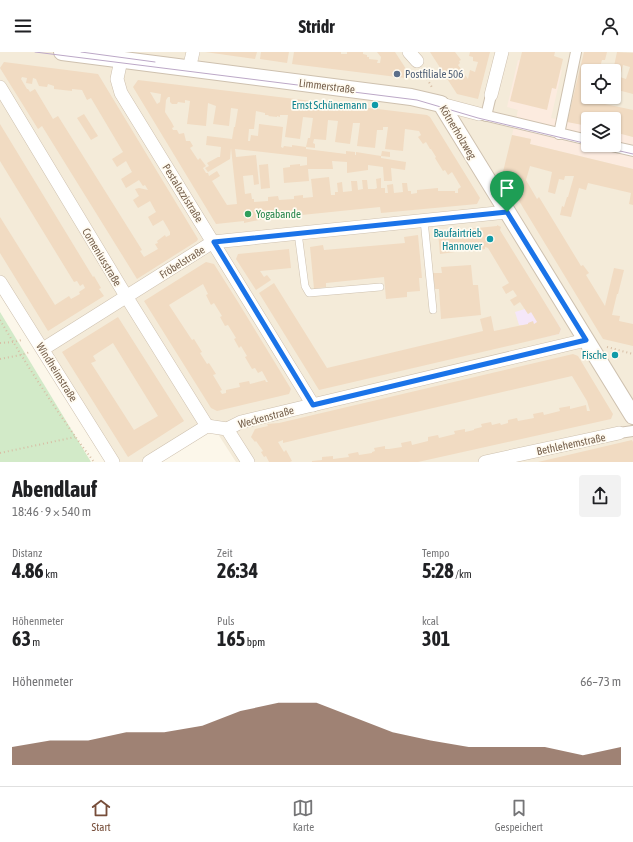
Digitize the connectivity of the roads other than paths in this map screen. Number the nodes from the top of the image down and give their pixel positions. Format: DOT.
graph roads {
  1 [pos="193,52"];
  2 [pos="502,52"];
  3 [pos="576,52"];
  4 [pos="71,53"];
  5 [pos="121,60"];
  6 [pos="189,68"];
  7 [pos="0,87"];
  8 [pos="491,95"];
  9 [pos="441,104"];
  10 [pos="482,115"];
  11 [pos="559,134"];
  12 [pos="581,139"];
  13 [pos="621,148"];
  14 [pos="633,151"];
  15 [pos="507,212"];
  16 [pos="424,220"];
  17 [pos="298,233"];
  18 [pos="214,242"];
  19 [pos="0,282"];
  20 [pos="380,287"];
  21 [pos="126,296"];
  22 [pos="433,310"];
  23 [pos="586,340"];
  24 [pos="43,348"];
  25 [pos="313,405"];
  26 [pos="633,416"];
  27 [pos="207,426"];
  28 [pos="227,429"];
  29 [pos="633,431"];
  30 [pos="619,433"];
  31 [pos="113,462"];
  32 [pos="149,462"];
  33 [pos="248,462"];
  34 [pos="485,462"];
  1 -- 6 [label="street"];
  2 -- 8 [label="street"];
  3 -- 11 [label="street"];
  4 -- 5 [label="street, Limmerstraße"];
  5 -- 6 [label="street, Limmerstraße"];
  5 -- 18 [label="street, Pestalozzistraße"];
  6 -- 9 [label="street, Limmerstraße"];
  7 -- 21 [label="street, Comeniusstraße"];
  8 -- 10 [label="street"];
  9 -- 10 [label="street, Limmerstraße"];
  9 -- 15 [label="street, Kötnerholzweg"];
  10 -- 11 [label="street, Limmerstraße"];
  11 -- 12 [label="street, Limmerstraße"];
  13 -- 14 [label="street"];
  15 -- 16 [label="street, Fröbelstraße"];
  15 -- 23 [label="street, Kötnerholzweg"];
  16 -- 17 [label="street, Fröbelstraße"];
  16 -- 22 [label="lane"];
  17 -- 18 [label="street, Fröbelstraße"];
  17 -- 20 [label="lane"];
  18 -- 21 [label="street, Fröbelstraße"];
  18 -- 25 [label="street, Pestalozzistraße"];
  19 -- 24 [label="street, Windheimstraße"];
  21 -- 24 [label="street, Fröbelstraße"];
  21 -- 27 [label="street, Comeniusstraße"];
  23 -- 25 [label="street, Weckenstraße"];
  23 -- 26 [label="street, Kötnerholzweg"];
  24 -- 31 [label="street, Windheimstraße"];
  25 -- 28 [label="street, Weckenstraße"];
  27 -- 28 [label="street"];
  27 -- 32 [label="street"];
  28 -- 33 [label="street"];
  29 -- 30 [label="street, Bethlehemstraße"];
  30 -- 34 [label="street, Bethlehemstraße"];
}
